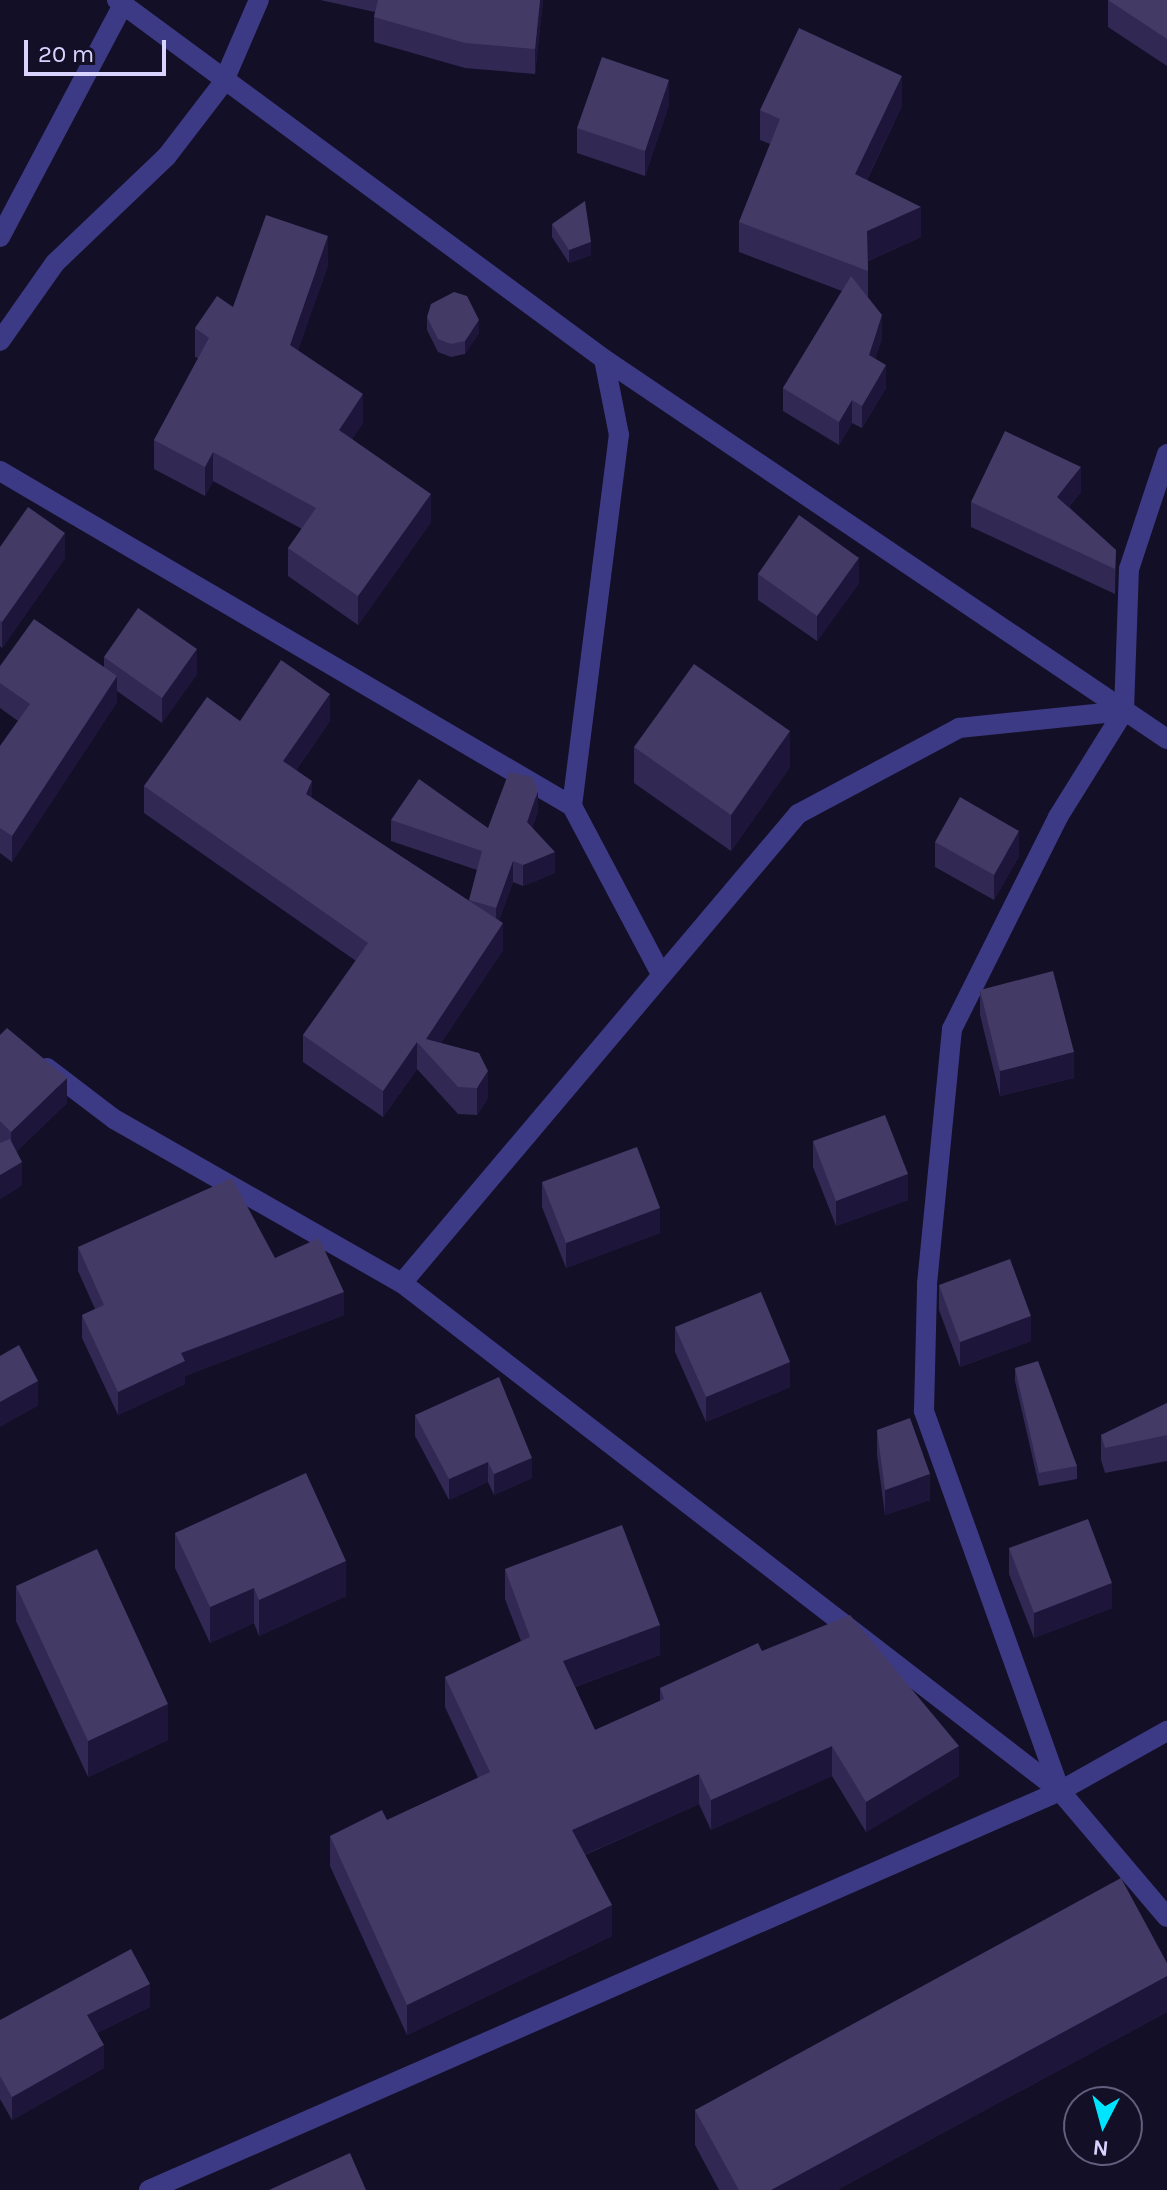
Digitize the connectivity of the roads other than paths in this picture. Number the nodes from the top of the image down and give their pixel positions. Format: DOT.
graph roads {
  1 [pos="259,0"];
  2 [pos="120,2"];
  3 [pos="223,83"];
  4 [pos="0,237"];
  5 [pos="0,341"];
  6 [pos="604,359"];
  7 [pos="1167,454"];
  8 [pos="0,471"];
  9 [pos="1124,711"];
  10 [pos="1167,739"];
  11 [pos="572,806"];
  12 [pos="660,972"];
  13 [pos="25,1051"];
  14 [pos="402,1283"];
  15 [pos="1167,1731"];
  16 [pos="1060,1791"];
  17 [pos="1167,1917"];
  18 [pos="149,2190"];
  1 -- 3 [label="street"];
  2 -- 3 [label="street"];
  2 -- 4 [label="street"];
  3 -- 5 [label="street"];
  3 -- 6 [label="street"];
  6 -- 9 [label="street"];
  6 -- 11 [label="street"];
  7 -- 9 [label="street"];
  8 -- 11 [label="street"];
  9 -- 10 [label="street"];
  9 -- 12 [label="street"];
  9 -- 16 [label="street"];
  11 -- 12 [label="street"];
  12 -- 14 [label="street"];
  13 -- 14 [label="street"];
  14 -- 16 [label="street"];
  15 -- 16 [label="street"];
  16 -- 17 [label="street"];
  16 -- 18 [label="street"];
}
